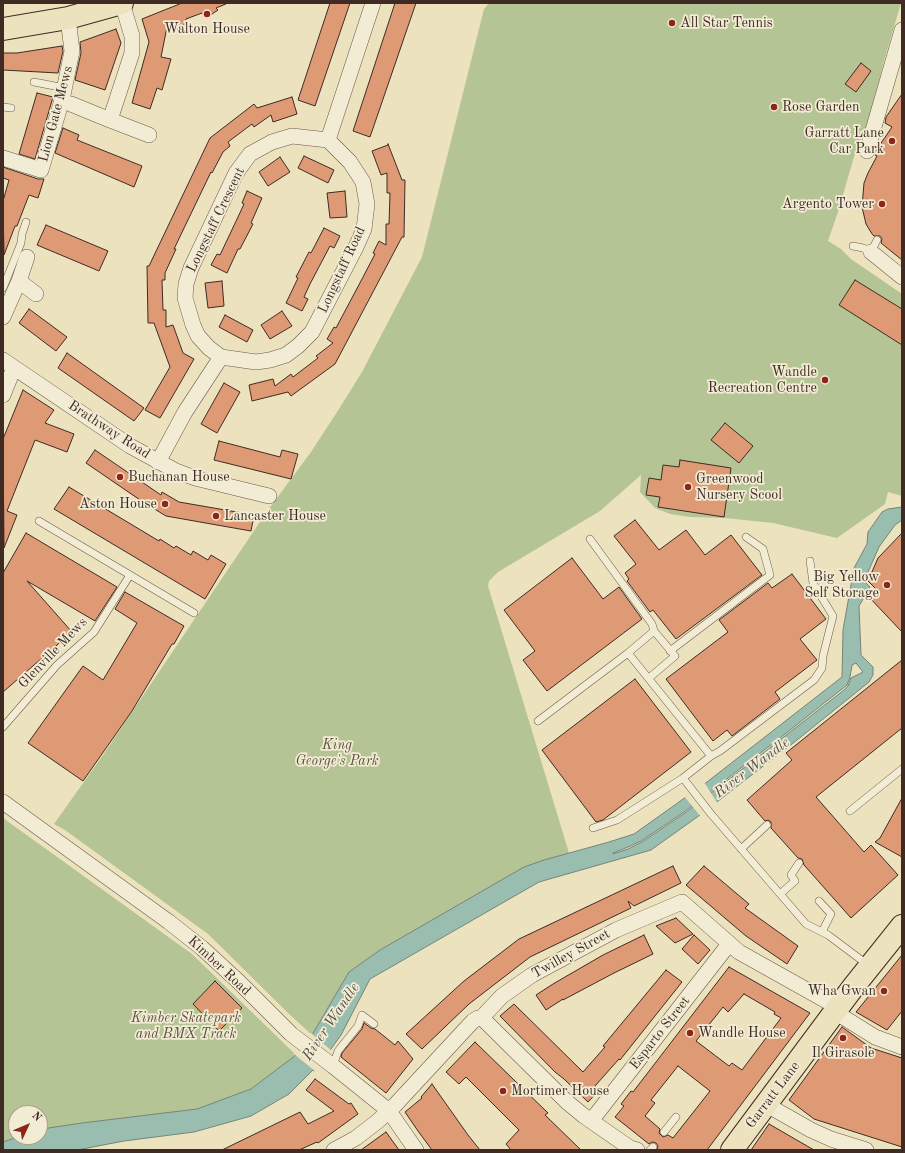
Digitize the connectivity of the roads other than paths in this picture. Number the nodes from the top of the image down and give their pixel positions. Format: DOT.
graph roads {
  1 [pos="122,3"];
  2 [pos="373,3"];
  3 [pos="68,18"];
  4 [pos="3,29"];
  5 [pos="902,30"];
  6 [pos="34,82"];
  7 [pos="65,88"];
  8 [pos="71,104"];
  9 [pos="3,107"];
  10 [pos="11,108"];
  11 [pos="110,120"];
  12 [pos="149,135"];
  13 [pos="328,140"];
  14 [pos="867,151"];
  15 [pos="3,158"];
  16 [pos="26,222"];
  17 [pos="853,246"];
  18 [pos="874,246"];
  19 [pos="27,257"];
  20 [pos="902,277"];
  21 [pos="19,282"];
  22 [pos="3,288"];
  23 [pos="36,294"];
  24 [pos="3,317"];
  25 [pos="221,357"];
  26 [pos="3,360"];
  27 [pos="15,369"];
  28 [pos="3,396"];
  29 [pos="158,462"];
  30 [pos="269,496"];
  31 [pos="39,521"];
  32 [pos="746,537"];
  33 [pos="590,539"];
  34 [pos="810,561"];
  35 [pos="130,575"];
  36 [pos="194,612"];
  37 [pos="654,631"];
  38 [pos="670,651"];
  39 [pos="628,653"];
  40 [pos="649,678"];
  41 [pos="538,721"];
  42 [pos="3,727"];
  43 [pos="710,756"];
  44 [pos="902,769"];
  45 [pos="683,778"];
  46 [pos="3,802"];
  47 [pos="850,811"];
  48 [pos="767,825"];
  49 [pos="593,828"];
  50 [pos="741,849"];
  51 [pos="799,864"];
  52 [pos="780,894"];
  53 [pos="819,901"];
  54 [pos="902,926"];
  55 [pos="822,932"];
  56 [pos="729,944"];
  57 [pos="869,967"];
  58 [pos="837,1010"];
  59 [pos="483,1019"];
  60 [pos="374,1024"];
  61 [pos="902,1047"];
  62 [pos="330,1063"];
  63 [pos="766,1103"];
  64 [pos="389,1111"];
  65 [pos="676,1117"];
  66 [pos="591,1121"];
  67 [pos="664,1132"];
  68 [pos="334,1150"];
  69 [pos="416,1150"];
  70 [pos="637,1150"];
  71 [pos="732,1150"];
  72 [pos="866,1150"];
  1 -- 3 [label="main road"];
  1 -- 11 [label="street"];
  2 -- 13 [label="street"];
  3 -- 4 [label="main road"];
  3 -- 7 [label="street, Lion Gate Mews"];
  5 -- 14 [label="street"];
  6 -- 7 [label="lane"];
  7 -- 15 [label="street, Lion Gate Mews"];
  8 -- 11 [label="street"];
  9 -- 10 [label="lane"];
  11 -- 12 [label="street"];
  13 -- 25 [label="street, Longstaff Crescent"];
  13 -- 25 [label="street, Longstaff Road"];
  16 -- 22 [label="lane"];
  17 -- 18 [label="lane"];
  18 -- 20 [label="street"];
  19 -- 21 [label="street"];
  21 -- 23 [label="street"];
  21 -- 24 [label="street"];
  25 -- 29 [label="street"];
  26 -- 27 [label="street, Brathway Road"];
  27 -- 28 [label="street"];
  27 -- 29 [label="street, Brathway Road"];
  29 -- 30 [label="street, Brathway Road"];
  31 -- 35 [label="lane"];
  32 -- 38 [label="lane"];
  33 -- 37 [label="lane"];
  34 -- 43 [label="lane"];
  35 -- 36 [label="lane"];
  35 -- 42 [label="lane, Glenville Mews"];
  37 -- 38 [label="lane"];
  37 -- 39 [label="lane"];
  38 -- 40 [label="lane"];
  39 -- 40 [label="lane"];
  39 -- 41 [label="lane"];
  40 -- 43 [label="lane"];
  43 -- 45 [label="lane"];
  44 -- 47 [label="lane"];
  45 -- 49 [label="lane"];
  45 -- 50 [label="lane"];
  46 -- 62 [label="street, Kimber Road"];
  48 -- 50 [label="lane"];
  50 -- 52 [label="lane"];
  51 -- 52 [label="lane"];
  52 -- 55 [label="lane"];
  53 -- 55 [label="lane"];
  54 -- 57 [label="main road, Garratt Lane"];
  55 -- 57 [label="lane"];
  56 -- 58 [label="street, Twilley Street"];
  56 -- 59 [label="street, Twilley Street"];
  56 -- 66 [label="street, Esparto Street"];
  57 -- 58 [label="main road, Garratt Lane"];
  58 -- 61 [label="street, Twilley Street"];
  58 -- 63 [label="main road, Garratt Lane"];
  59 -- 64 [label="street, Twilley Street"];
  59 -- 66 [label="street"];
  60 -- 62 [label="lane"];
  62 -- 64 [label="street, Kimber Road"];
  63 -- 71 [label="main road, Garratt Lane"];
  63 -- 72 [label="street"];
  64 -- 68 [label="street, Twilley Street"];
  64 -- 69 [label="street, Kimber Road"];
  65 -- 67 [label="lane"];
  66 -- 70 [label="street"];
}
